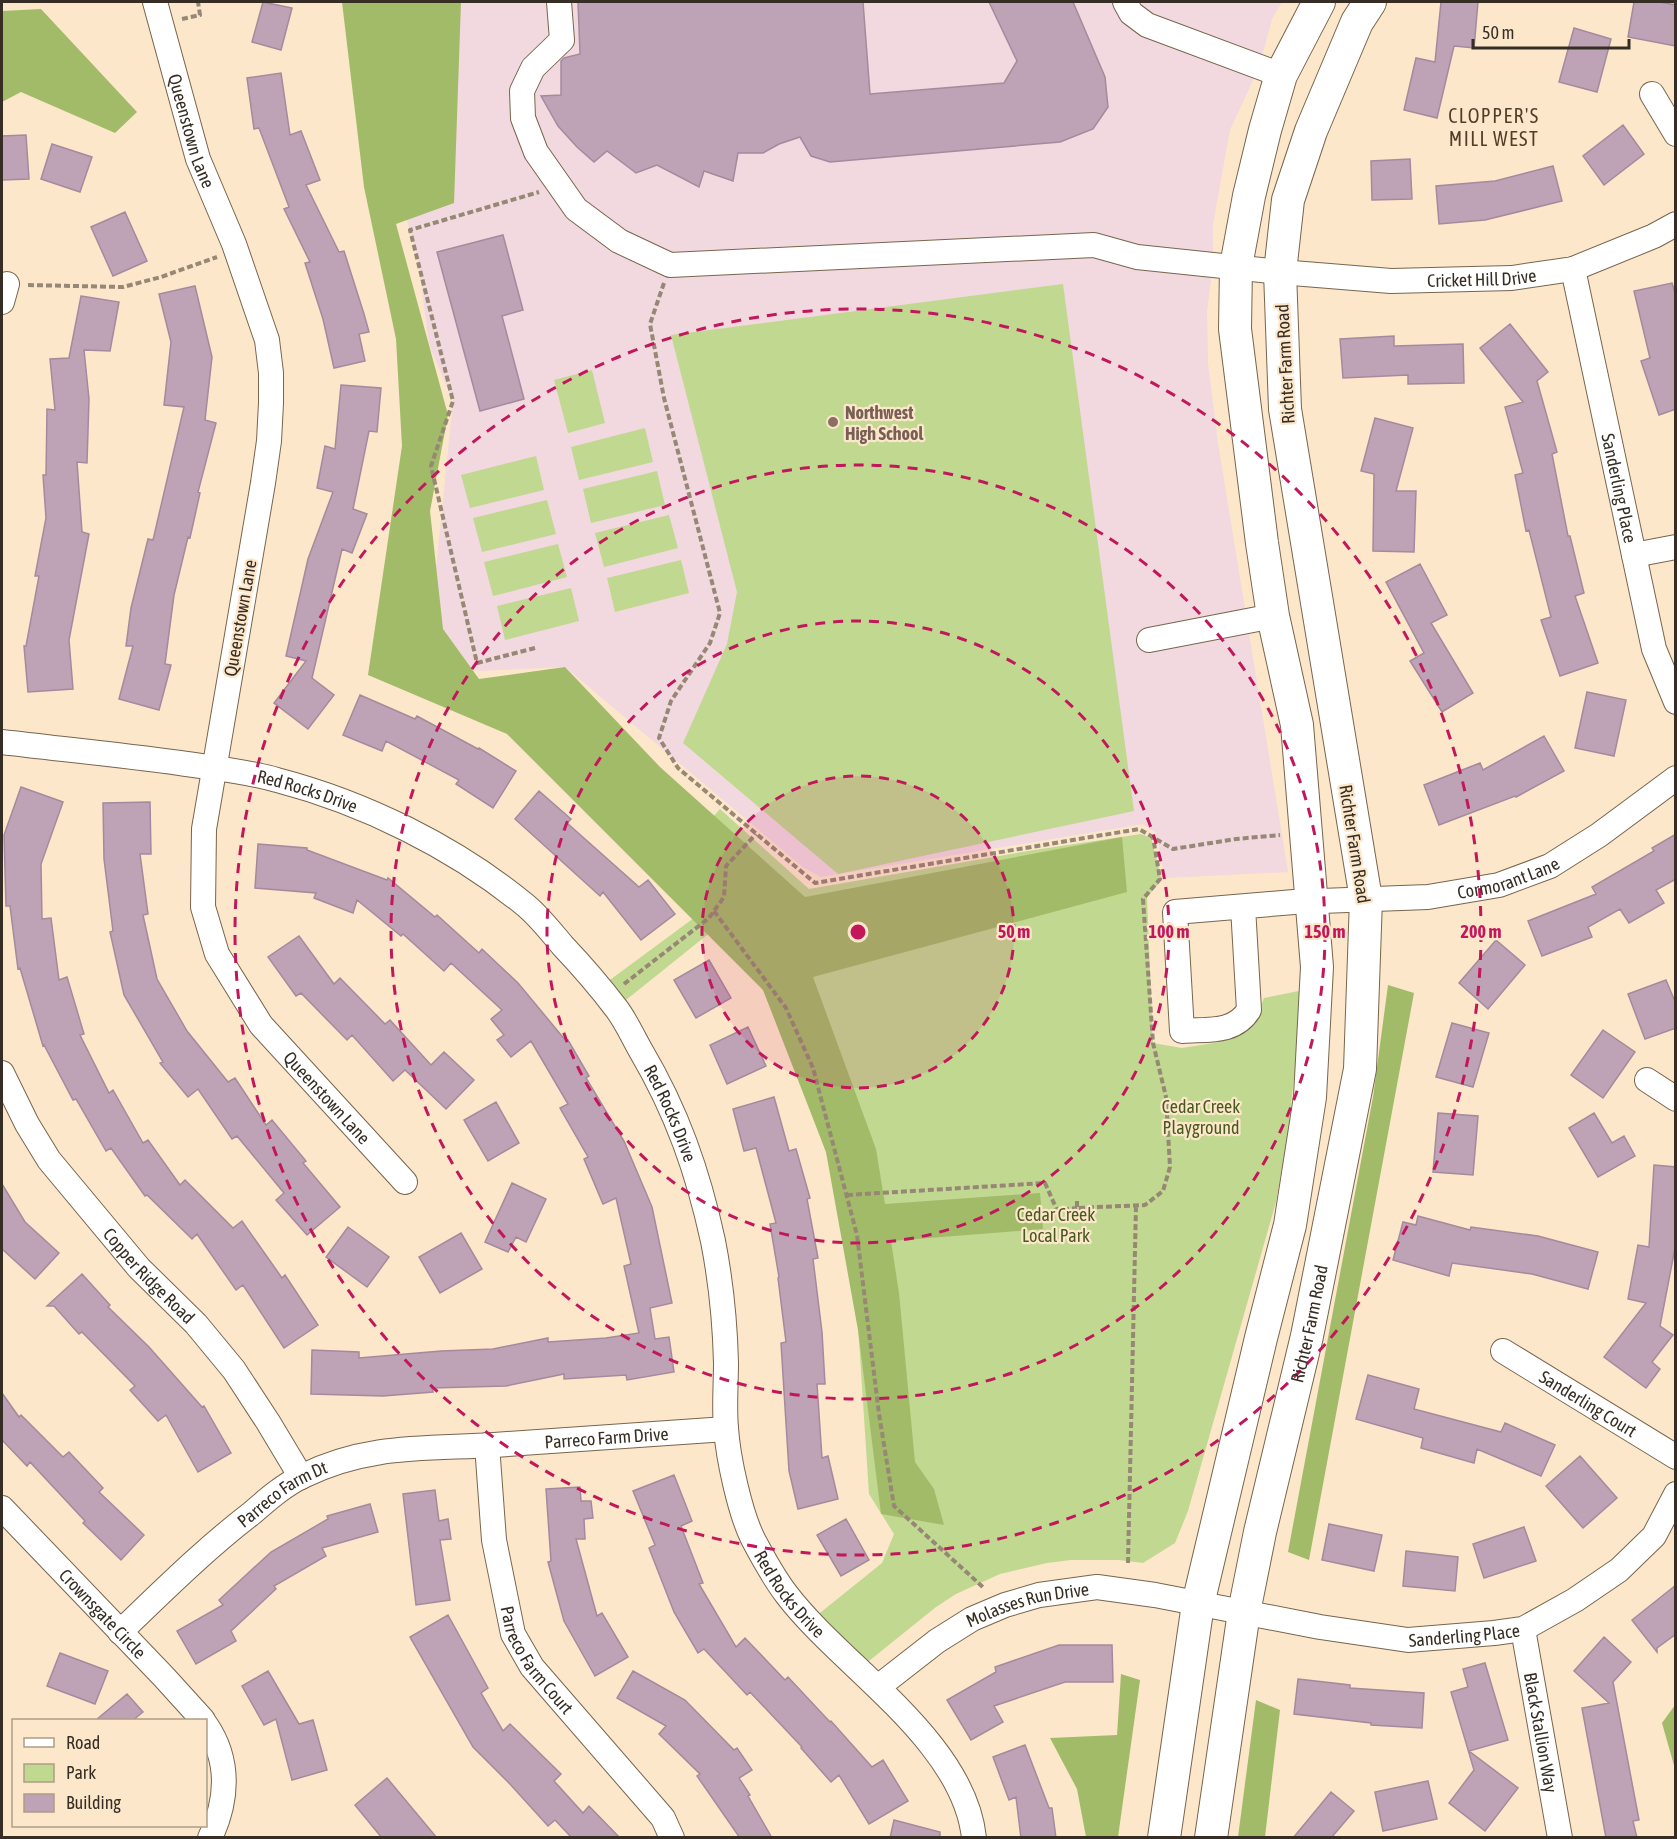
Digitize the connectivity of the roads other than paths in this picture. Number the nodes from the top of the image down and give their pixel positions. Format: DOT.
graph roads {
  1 [pos="559,2"];
  2 [pos="1125,2"];
  3 [pos="1318,2"];
  4 [pos="1370,2"];
  5 [pos="158,12"];
  6 [pos="1281,75"];
  7 [pos="1652,94"];
  8 [pos="1676,134"];
  9 [pos="1676,224"];
  10 [pos="1236,266"];
  11 [pos="1573,269"];
  12 [pos="1280,272"];
  13 [pos="1676,547"];
  14 [pos="1634,555"];
  15 [pos="1273,616"];
  16 [pos="1149,640"];
  17 [pos="1676,702"];
  18 [pos="2,742"];
  19 [pos="214,768"];
  20 [pos="1676,778"];
  21 [pos="1366,899"];
  22 [pos="1313,902"];
  23 [pos="1243,907"];
  24 [pos="2,1073"];
  25 [pos="1647,1080"];
  26 [pos="1676,1099"];
  27 [pos="405,1182"];
  28 [pos="1503,1351"];
  29 [pos="726,1429"];
  30 [pos="487,1445"];
  31 [pos="1676,1457"];
  32 [pos="301,1477"];
  33 [pos="1676,1494"];
  34 [pos="2,1508"];
  35 [pos="1198,1604"];
  36 [pos="1244,1612"];
  37 [pos="1523,1629"];
  38 [pos="120,1632"];
  39 [pos="878,1687"];
  40 [pos="202,1719"];
  41 [pos="207,1726"];
  42 [pos="210,1838"];
  43 [pos="672,1838"];
  44 [pos="974,1838"];
  45 [pos="1164,1838"];
  46 [pos="1210,1838"];
  47 [pos="1560,1838"];
  1 -- 10 [label="street, Cricket Hill Drive"];
  2 -- 6 [label="street"];
  3 -- 6 [label="main road"];
  4 -- 12 [label="main road, Richter Farm Road"];
  5 -- 19 [label="street, Queenstown Lane"];
  6 -- 10 [label="main road"];
  7 -- 8 [label="street"];
  9 -- 11 [label="street, Cricket Hill Drive"];
  10 -- 12 [label="street, Cricket Hill Drive"];
  10 -- 15 [label="main road"];
  11 -- 12 [label="street, Cricket Hill Drive"];
  11 -- 14 [label="street, Sanderling Place"];
  12 -- 21 [label="main road, Richter Farm Road"];
  13 -- 14 [label="street"];
  14 -- 17 [label="street, Sanderling Place"];
  15 -- 16 [label="street"];
  15 -- 22 [label="main road"];
  18 -- 19 [label="street, Red Rocks Drive"];
  19 -- 27 [label="street, Queenstown Lane"];
  19 -- 29 [label="street, Red Rocks Drive"];
  20 -- 21 [label="street, Cormorant Lane"];
  21 -- 22 [label="street, Cormorant Lane"];
  21 -- 36 [label="main road, Richter Farm Road"];
  22 -- 23 [label="street, Cormorant Lane"];
  22 -- 35 [label="main road"];
  23 -- 23 [label="street, Cormorant Lane"];
  24 -- 32 [label="street, Copper Ridge Road"];
  25 -- 26 [label="street"];
  28 -- 31 [label="street, Sanderling Court"];
  29 -- 30 [label="street, Parreco Farm Drive"];
  29 -- 39 [label="street, Red Rocks Drive"];
  30 -- 32 [label="street, Parreco Farm Dt"];
  30 -- 43 [label="street, Parreco Farm Court"];
  32 -- 38 [label="street, Parreco Farm Dt"];
  33 -- 37 [label="street, Sanderling Place"];
  34 -- 38 [label="street, Crownsgate Circle"];
  35 -- 36 [label="street, Sanderling Place"];
  35 -- 39 [label="street, Molasses Run Drive"];
  35 -- 45 [label="main road"];
  36 -- 37 [label="street, Sanderling Place"];
  36 -- 46 [label="main road, Richter Farm Road"];
  37 -- 47 [label="street, Black Stallion Way"];
  38 -- 40 [label="street, Crownsgate Circle"];
  39 -- 44 [label="street, Red Rocks Drive"];
  41 -- 42 [label="street"];
}
